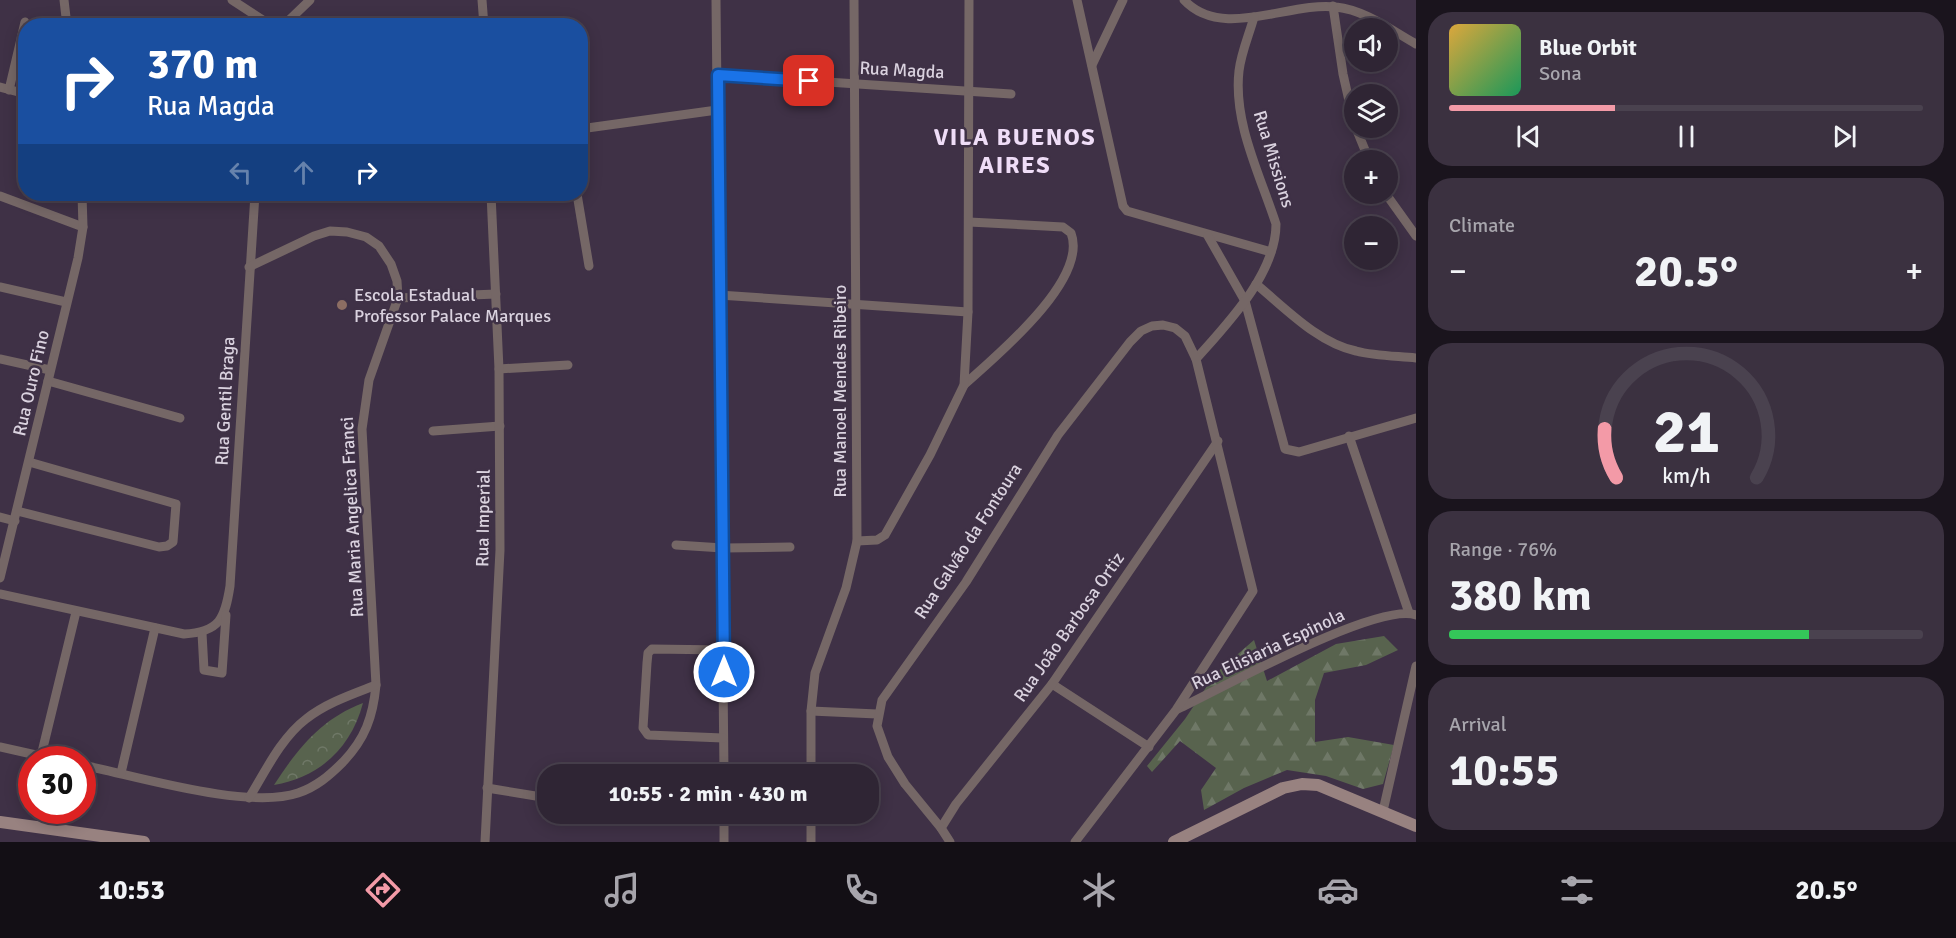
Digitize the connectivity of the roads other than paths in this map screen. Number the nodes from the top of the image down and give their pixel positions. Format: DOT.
graph roads {
  1 [pos="64,0"];
  2 [pos="231,0"];
  3 [pos="310,0"];
  4 [pos="482,0"];
  5 [pos="716,0"];
  6 [pos="854,0"];
  7 [pos="969,0"];
  8 [pos="1077,0"];
  9 [pos="1123,0"];
  10 [pos="1184,0"];
  11 [pos="1333,6"];
  12 [pos="1254,17"];
  13 [pos="66,18"];
  14 [pos="259,18"];
  15 [pos="291,18"];
  16 [pos="483,18"];
  17 [pos="1416,44"];
  18 [pos="18,45"];
  19 [pos="1092,65"];
  20 [pos="718,75"];
  21 [pos="855,83"];
  22 [pos="1345,84"];
  23 [pos="5,88"];
  24 [pos="969,90"];
  25 [pos="1011,94"];
  26 [pos="717,110"];
  27 [pos="588,128"];
  28 [pos="0,196"];
  29 [pos="82,201"];
  30 [pos="254,201"];
  31 [pos="491,201"];
  32 [pos="578,201"];
  33 [pos="1393,204"];
  34 [pos="969,222"];
  35 [pos="83,227"];
  36 [pos="1208,236"];
  37 [pos="1416,236"];
  38 [pos="1271,252"];
  39 [pos="589,266"];
  40 [pos="249,267"];
  41 [pos="1256,284"];
  42 [pos="0,287"];
  43 [pos="496,294"];
  44 [pos="719,295"];
  45 [pos="398,298"];
  46 [pos="1245,301"];
  47 [pos="66,302"];
  48 [pos="856,304"];
  49 [pos="969,312"];
  50 [pos="1416,358"];
  51 [pos="0,359"];
  52 [pos="1196,359"];
  53 [pos="568,365"];
  54 [pos="499,369"];
  55 [pos="51,370"];
  56 [pos="48,381"];
  57 [pos="964,385"];
  58 [pos="180,418"];
  59 [pos="1416,418"];
  60 [pos="500,426"];
  61 [pos="433,431"];
  62 [pos="1349,436"];
  63 [pos="1218,441"];
  64 [pos="29,462"];
  65 [pos="16,516"];
  66 [pos="0,517"];
  67 [pos="857,541"];
  68 [pos="676,545"];
  69 [pos="790,547"];
  70 [pos="723,548"];
  71 [pos="0,578"];
  72 [pos="0,594"];
  73 [pos="226,611"];
  74 [pos="76,612"];
  75 [pos="1413,614"];
  76 [pos="154,628"];
  77 [pos="202,633"];
  78 [pos="724,650"];
  79 [pos="1416,666"];
  80 [pos="1052,684"];
  81 [pos="376,685"];
  82 [pos="1176,710"];
  83 [pos="811,711"];
  84 [pos="877,714"];
  85 [pos="723,738"];
  86 [pos="43,746"];
  87 [pos="0,747"];
  88 [pos="1149,747"];
  89 [pos="18,751"];
  90 [pos="724,764"];
  91 [pos="811,764"];
  92 [pos="96,768"];
  93 [pos="121,773"];
  94 [pos="487,788"];
  95 [pos="537,796"];
  96 [pos="249,798"];
  97 [pos="1383,811"];
  98 [pos="0,822"];
  99 [pos="724,824"];
  100 [pos="811,824"];
  101 [pos="1416,826"];
  102 [pos="941,828"];
  103 [pos="144,842"];
  104 [pos="485,842"];
  105 [pos="724,842"];
  106 [pos="811,842"];
  107 [pos="950,842"];
  108 [pos="1075,842"];
  109 [pos="1174,842"];
  1 -- 13 [label="street"];
  2 -- 14 [label="street"];
  3 -- 15 [label="street"];
  4 -- 16 [label="street"];
  5 -- 20 [label="street"];
  6 -- 21 [label="street, Rua Manoel Mendes Ribeiro"];
  7 -- 24 [label="street"];
  8 -- 19 [label="street"];
  9 -- 19 [label="street"];
  10 -- 12 [label="street"];
  11 -- 12 [label="street"];
  11 -- 17 [label="street"];
  11 -- 22 [label="street"];
  12 -- 38 [label="street, Rua Missions"];
  18 -- 23 [label="street"];
  19 -- 36 [label="street"];
  20 -- 21 [label="street, Rua Magda"];
  20 -- 26 [label="street"];
  21 -- 24 [label="street, Rua Magda"];
  21 -- 48 [label="street, Rua Manoel Mendes Ribeiro"];
  24 -- 25 [label="street, Rua Magda"];
  24 -- 34 [label="street"];
  26 -- 27 [label="street"];
  26 -- 44 [label="street"];
  28 -- 35 [label="street"];
  29 -- 35 [label="street, Rua Ouro Fino"];
  30 -- 40 [label="street, Rua Gentil Braga"];
  31 -- 43 [label="street, Rua Imperial"];
  32 -- 39 [label="street"];
  33 -- 37 [label="street"];
  34 -- 49 [label="street"];
  34 -- 57 [label="street"];
  35 -- 47 [label="street, Rua Ouro Fino"];
  36 -- 38 [label="street"];
  36 -- 46 [label="street"];
  38 -- 41 [label="street, Rua Missions"];
  40 -- 45 [label="street"];
  40 -- 73 [label="street, Rua Gentil Braga"];
  41 -- 46 [label="street, Rua Missions"];
  41 -- 50 [label="street"];
  42 -- 47 [label="street"];
  43 -- 45 [label="street"];
  43 -- 54 [label="street, Rua Imperial"];
  44 -- 48 [label="street"];
  44 -- 70 [label="street"];
  45 -- 81 [label="street, Rua Maria Angelica Franci"];
  46 -- 52 [label="street, Rua Missions"];
  46 -- 62 [label="street"];
  47 -- 55 [label="street, Rua Ouro Fino"];
  48 -- 49 [label="street"];
  48 -- 67 [label="street, Rua Manoel Mendes Ribeiro"];
  49 -- 57 [label="street"];
  51 -- 55 [label="street"];
  52 -- 63 [label="street"];
  52 -- 84 [label="street, Rua Galvão da Fontoura"];
  53 -- 54 [label="street"];
  54 -- 60 [label="street, Rua Imperial"];
  55 -- 56 [label="street, Rua Ouro Fino"];
  56 -- 58 [label="street"];
  56 -- 64 [label="street, Rua Ouro Fino"];
  57 -- 67 [label="street"];
  59 -- 62 [label="street"];
  60 -- 61 [label="street"];
  60 -- 94 [label="street, Rua Imperial"];
  62 -- 75 [label="street"];
  63 -- 80 [label="street, Rua João Barbosa Ortiz"];
  63 -- 82 [label="street"];
  64 -- 65 [label="street, Rua Ouro Fino"];
  64 -- 65 [label="street"];
  65 -- 66 [label="street"];
  65 -- 71 [label="street, Rua Ouro Fino"];
  67 -- 83 [label="street, Rua Manoel Mendes Ribeiro"];
  68 -- 70 [label="street"];
  69 -- 70 [label="street"];
  70 -- 78 [label="street"];
  72 -- 74 [label="street"];
  73 -- 77 [label="street"];
  73 -- 77 [label="street, Rua Gentil Braga"];
  74 -- 76 [label="street"];
  74 -- 86 [label="street"];
  75 -- 82 [label="street, Rua Elisiaria Espinola"];
  76 -- 77 [label="street"];
  76 -- 93 [label="street"];
  78 -- 85 [label="street"];
  78 -- 85 [label="street"];
  79 -- 97 [label="street"];
  80 -- 88 [label="street"];
  80 -- 102 [label="street, Rua João Barbosa Ortiz"];
  81 -- 96 [label="street"];
  81 -- 96 [label="street, Rua Maria Angelica Franci"];
  82 -- 88 [label="street"];
  83 -- 84 [label="street"];
  83 -- 91 [label="street, Rua Manoel Mendes Ribeiro"];
  84 -- 102 [label="street"];
  85 -- 90 [label="street"];
  87 -- 89 [label="street"];
  88 -- 108 [label="street"];
  92 -- 93 [label="street"];
  93 -- 96 [label="street"];
  94 -- 95 [label="street"];
  94 -- 104 [label="street, Rua Imperial"];
  97 -- 101 [label="main road"];
  97 -- 109 [label="main road"];
  98 -- 103 [label="main road"];
  99 -- 105 [label="street"];
  100 -- 106 [label="street"];
  102 -- 107 [label="street"];
}
